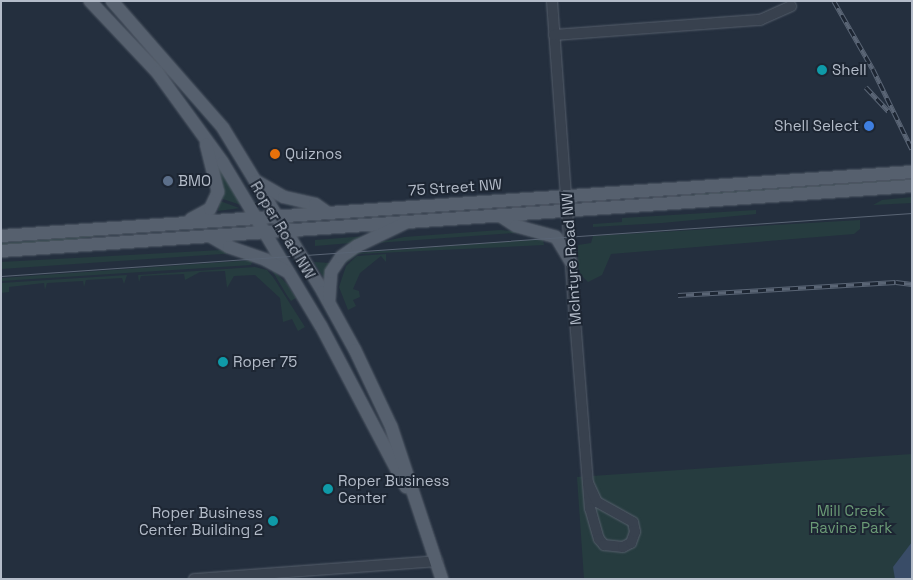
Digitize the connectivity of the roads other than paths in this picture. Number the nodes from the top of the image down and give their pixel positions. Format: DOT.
graph roads {
  1 [pos="90,1"];
  2 [pos="112,1"];
  3 [pos="552,1"];
  4 [pos="791,6"];
  5 [pos="554,36"];
  6 [pos="204,134"];
  7 [pos="912,172"];
  8 [pos="254,180"];
  9 [pos="912,186"];
  10 [pos="566,196"];
  11 [pos="567,210"];
  12 [pos="328,213"];
  13 [pos="276,215"];
  14 [pos="499,215"];
  15 [pos="256,216"];
  16 [pos="409,221"];
  17 [pos="182,223"];
  18 [pos="286,230"];
  19 [pos="266,231"];
  20 [pos="1,236"];
  21 [pos="210,236"];
  22 [pos="1,251"];
  23 [pos="571,262"];
  24 [pos="292,275"];
  25 [pos="329,303"];
  26 [pos="588,482"];
  27 [pos="414,500"];
  28 [pos="437,561"];
  29 [pos="194,579"];
  30 [pos="442,579"];
  1 -- 6 [label="main road, Roper Road NW"];
  2 -- 8 [label="main road, Roper Road NW"];
  3 -- 5 [label="street, McIntyre Road NW"];
  4 -- 5 [label="street"];
  5 -- 10 [label="street, McIntyre Road NW"];
  6 -- 15 [label="main road, Roper Road NW"];
  6 -- 17 [label="main road"];
  7 -- 10 [label="main road, 75 Street NW"];
  8 -- 12 [label="main road"];
  8 -- 13 [label="main road, Roper Road NW"];
  9 -- 11 [label="main road, 75 Street NW"];
  10 -- 11 [label="street, McIntyre Road NW"];
  10 -- 12 [label="main road, 75 Street NW"];
  11 -- 14 [label="main road, 75 Street NW"];
  11 -- 23 [label="street, McIntyre Road NW"];
  12 -- 13 [label="main road, 75 Street NW"];
  13 -- 15 [label="main road, 75 Street NW"];
  13 -- 18 [label="main road, Roper Road NW"];
  14 -- 16 [label="main road, 75 Street NW"];
  14 -- 23 [label="main road"];
  15 -- 17 [label="main road, 75 Street NW"];
  15 -- 19 [label="main road, Roper Road NW"];
  16 -- 18 [label="main road, 75 Street NW"];
  16 -- 25 [label="main road"];
  17 -- 20 [label="main road, 75 Street NW"];
  18 -- 19 [label="main road, 75 Street NW"];
  18 -- 25 [label="main road, Roper Road NW"];
  19 -- 21 [label="main road, 75 Street NW"];
  19 -- 24 [label="main road, Roper Road NW"];
  21 -- 22 [label="main road, 75 Street NW"];
  21 -- 24 [label="main road"];
  23 -- 26 [label="street, McIntyre Road NW"];
  24 -- 27 [label="main road, Roper Road NW"];
  25 -- 27 [label="main road, Roper Road NW"];
  26 -- 26 [label="street, McIntyre Road NW"];
  27 -- 28 [label="main road, Roper Road NW"];
  28 -- 29 [label="street"];
  28 -- 30 [label="main road, Roper Road NW"];
}
